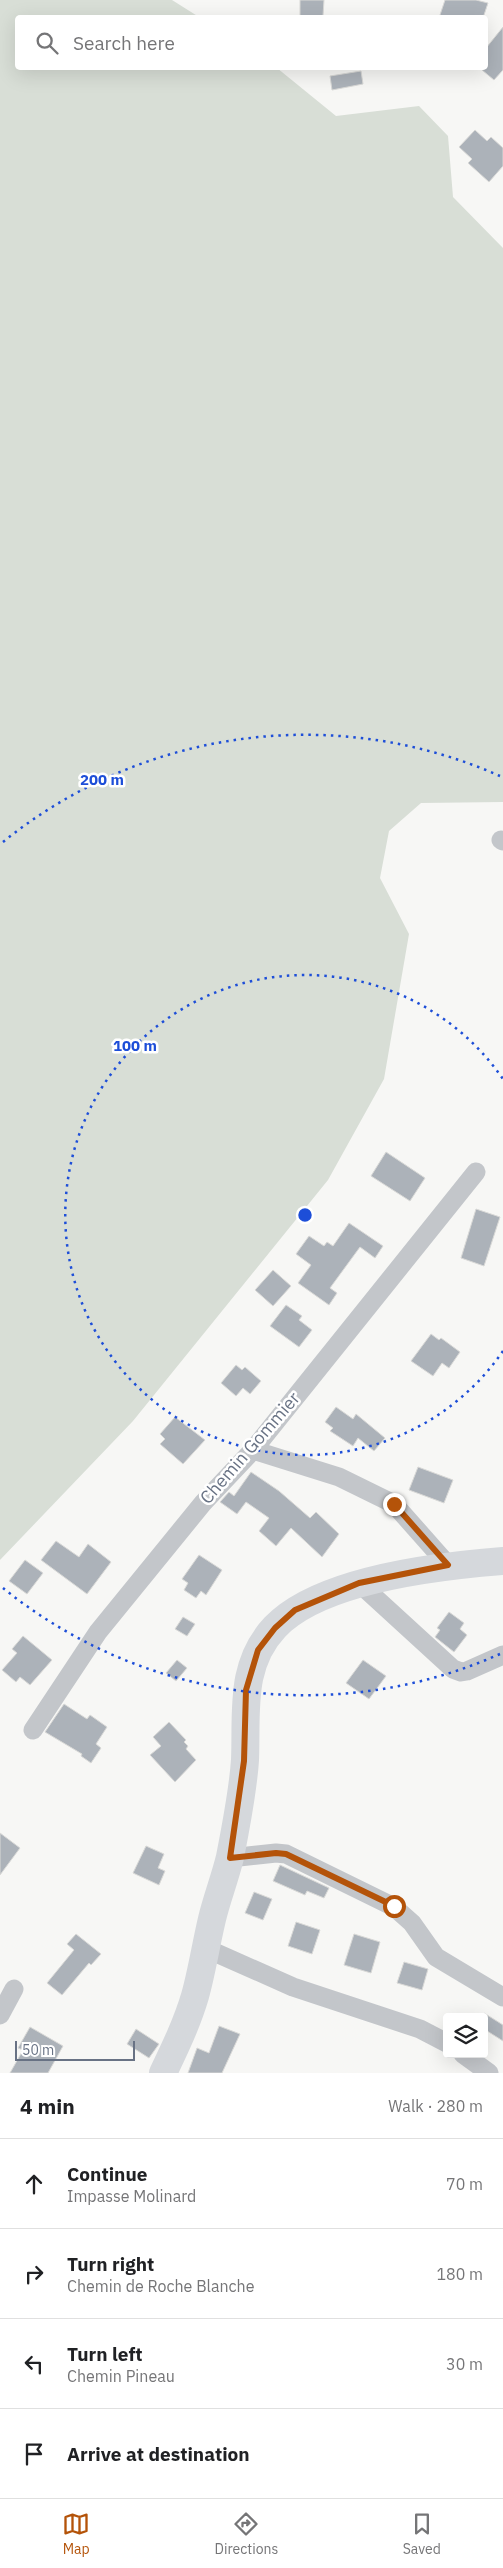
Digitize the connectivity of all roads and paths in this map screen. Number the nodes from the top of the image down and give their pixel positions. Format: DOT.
graph roads {
  1 [pos="476,1172"];
  2 [pos="252,1450"];
  3 [pos="503,1561"];
  4 [pos="448,1565"];
  5 [pos="359,1583"];
  6 [pos="503,1655"];
  7 [pos="33,1730"];
  8 [pos="230,1858"];
  9 [pos="205,1948"];
  10 [pos="14,1989"];
  11 [pos="503,1997"];
  12 [pos="0,2015"];
  13 [pos="443,2041"];
  14 [pos="468,2058"];
  15 [pos="163,2073"];
  16 [pos="489,2073"];
  1 -- 2 [label="street, Chemin Gommier"];
  2 -- 4 [label="street"];
  2 -- 7 [label="street, Chemin Gommier"];
  3 -- 4 [label="main road"];
  4 -- 5 [label="main road"];
  5 -- 6 [label="street"];
  5 -- 8 [label="main road"];
  8 -- 9 [label="main road"];
  8 -- 11 [label="street"];
  9 -- 13 [label="street"];
  9 -- 15 [label="main road"];
  10 -- 12 [label="street"];
  14 -- 16 [label="street"];
}
